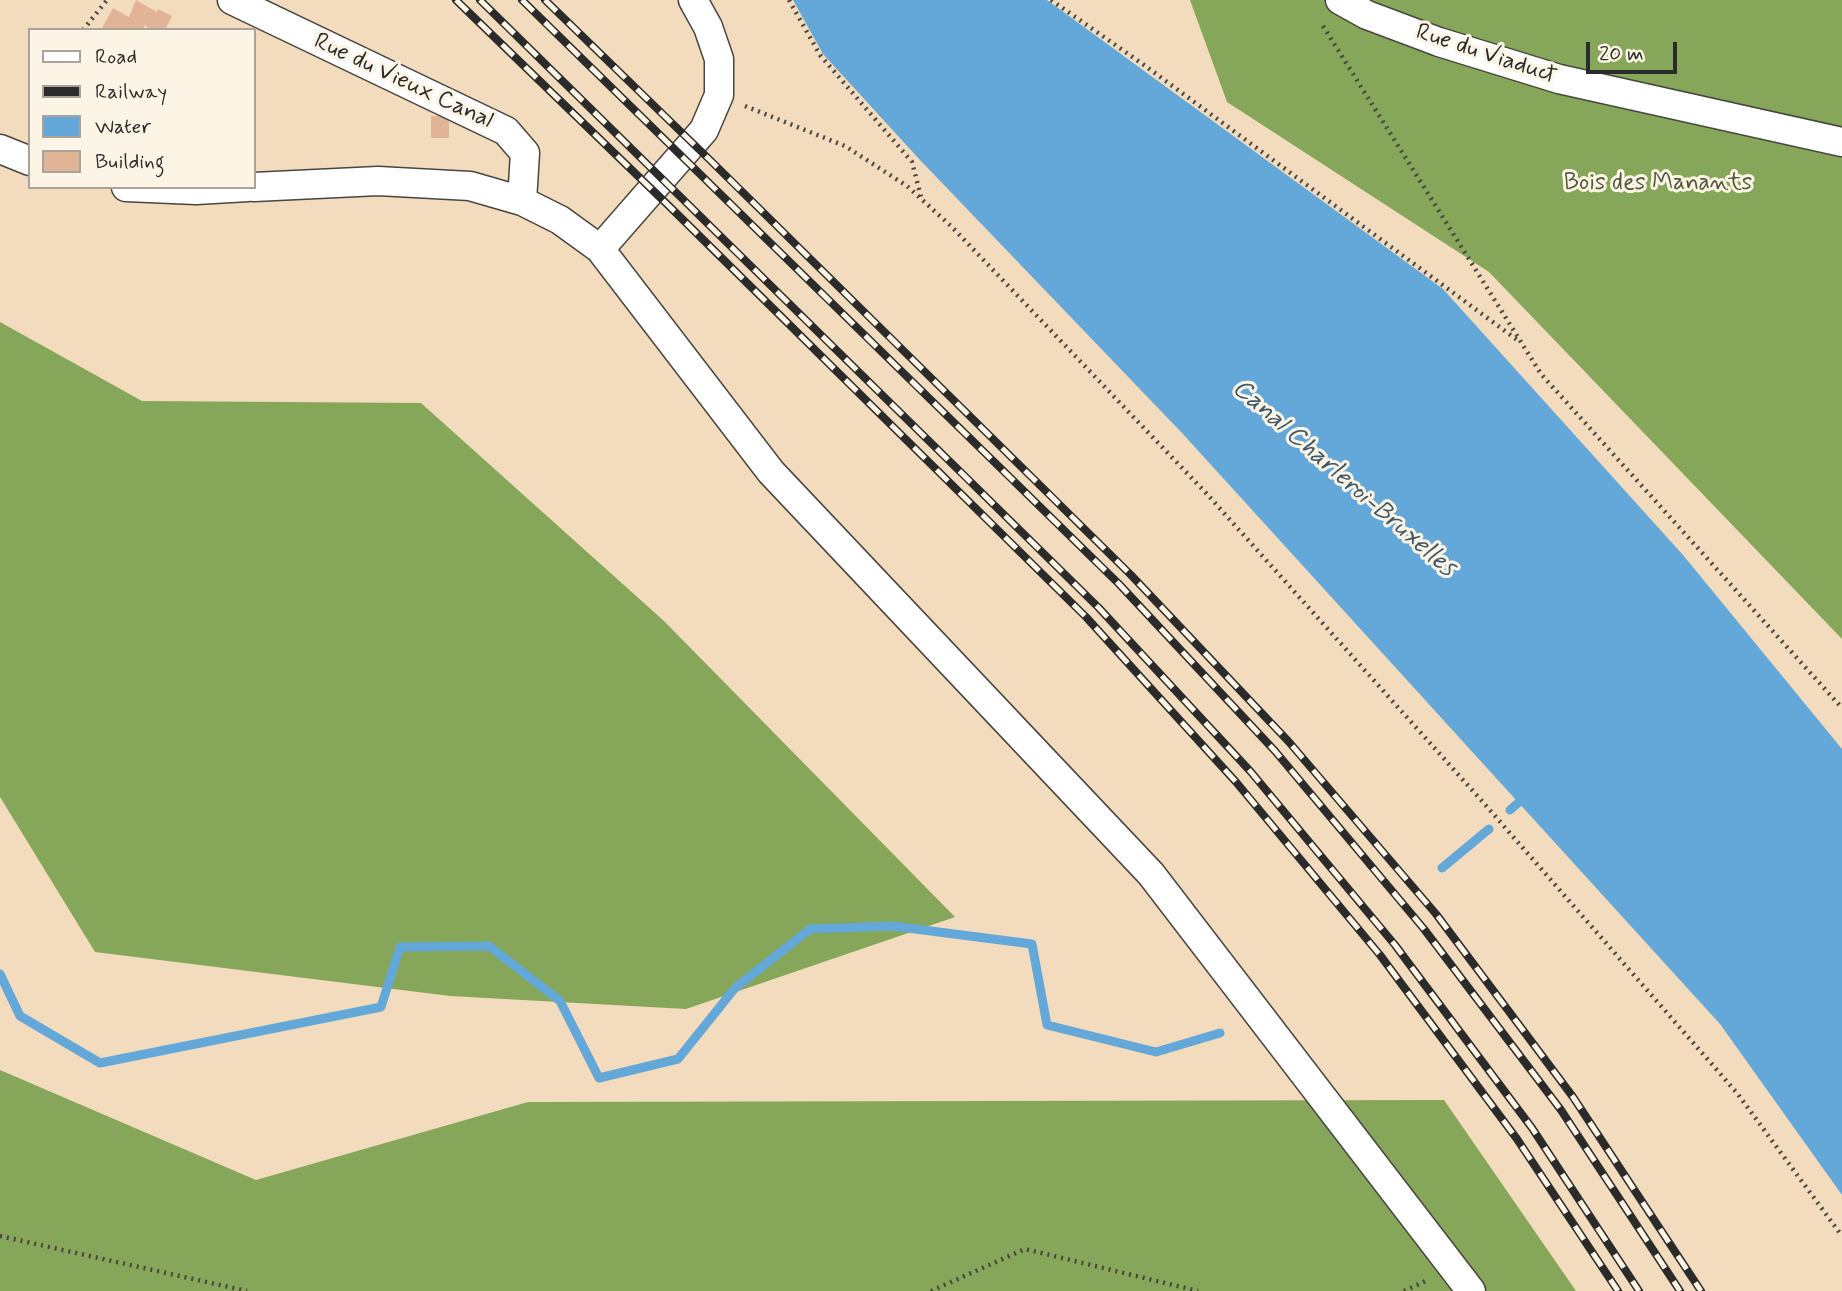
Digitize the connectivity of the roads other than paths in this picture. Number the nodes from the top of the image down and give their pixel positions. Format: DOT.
graph roads {
  1 [pos="232,0"];
  2 [pos="693,0"];
  3 [pos="1340,0"];
  4 [pos="1842,142"];
  5 [pos="0,149"];
  6 [pos="28,159"];
  7 [pos="256,187"];
  8 [pos="173,189"];
  9 [pos="213,189"];
  10 [pos="522,201"];
  11 [pos="600,249"];
  12 [pos="1471,1291"];
  1 -- 10 [label="street, Rue du Vieux Canal"];
  2 -- 11 [label="street"];
  3 -- 4 [label="street, Rue du Viaduct"];
  5 -- 6 [label="street"];
  7 -- 10 [label="street"];
  8 -- 9 [label="street"];
  10 -- 11 [label="street"];
  11 -- 12 [label="street"];
}
